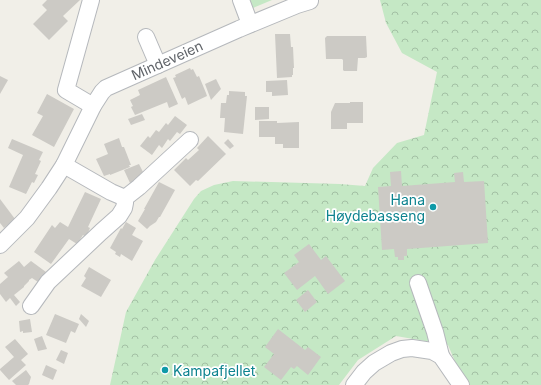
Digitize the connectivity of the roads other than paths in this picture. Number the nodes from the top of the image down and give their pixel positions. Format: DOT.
graph roads {
  1 [pos="91,0"];
  2 [pos="241,0"];
  3 [pos="310,1"];
  4 [pos="250,24"];
  5 [pos="146,37"];
  6 [pos="158,64"];
  7 [pos="93,106"];
  8 [pos="190,140"];
  9 [pos="64,165"];
  10 [pos="125,198"];
  11 [pos="0,245"];
  12 [pos="418,283"];
  13 [pos="31,306"];
  14 [pos="441,356"];
  15 [pos="354,385"];
  16 [pos="461,385"];
  1 -- 7 [label="street"];
  2 -- 4 [label="street"];
  3 -- 4 [label="street, Mindeveien"];
  4 -- 6 [label="street, Mindeveien"];
  5 -- 6 [label="street"];
  6 -- 7 [label="street, Mindeveien"];
  7 -- 9 [label="street, Mindeveien"];
  8 -- 10 [label="street"];
  9 -- 10 [label="street"];
  9 -- 11 [label="street, Mindeveien"];
  10 -- 13 [label="street"];
  12 -- 14 [label="street"];
  14 -- 15 [label="street"];
  14 -- 16 [label="street"];
}
